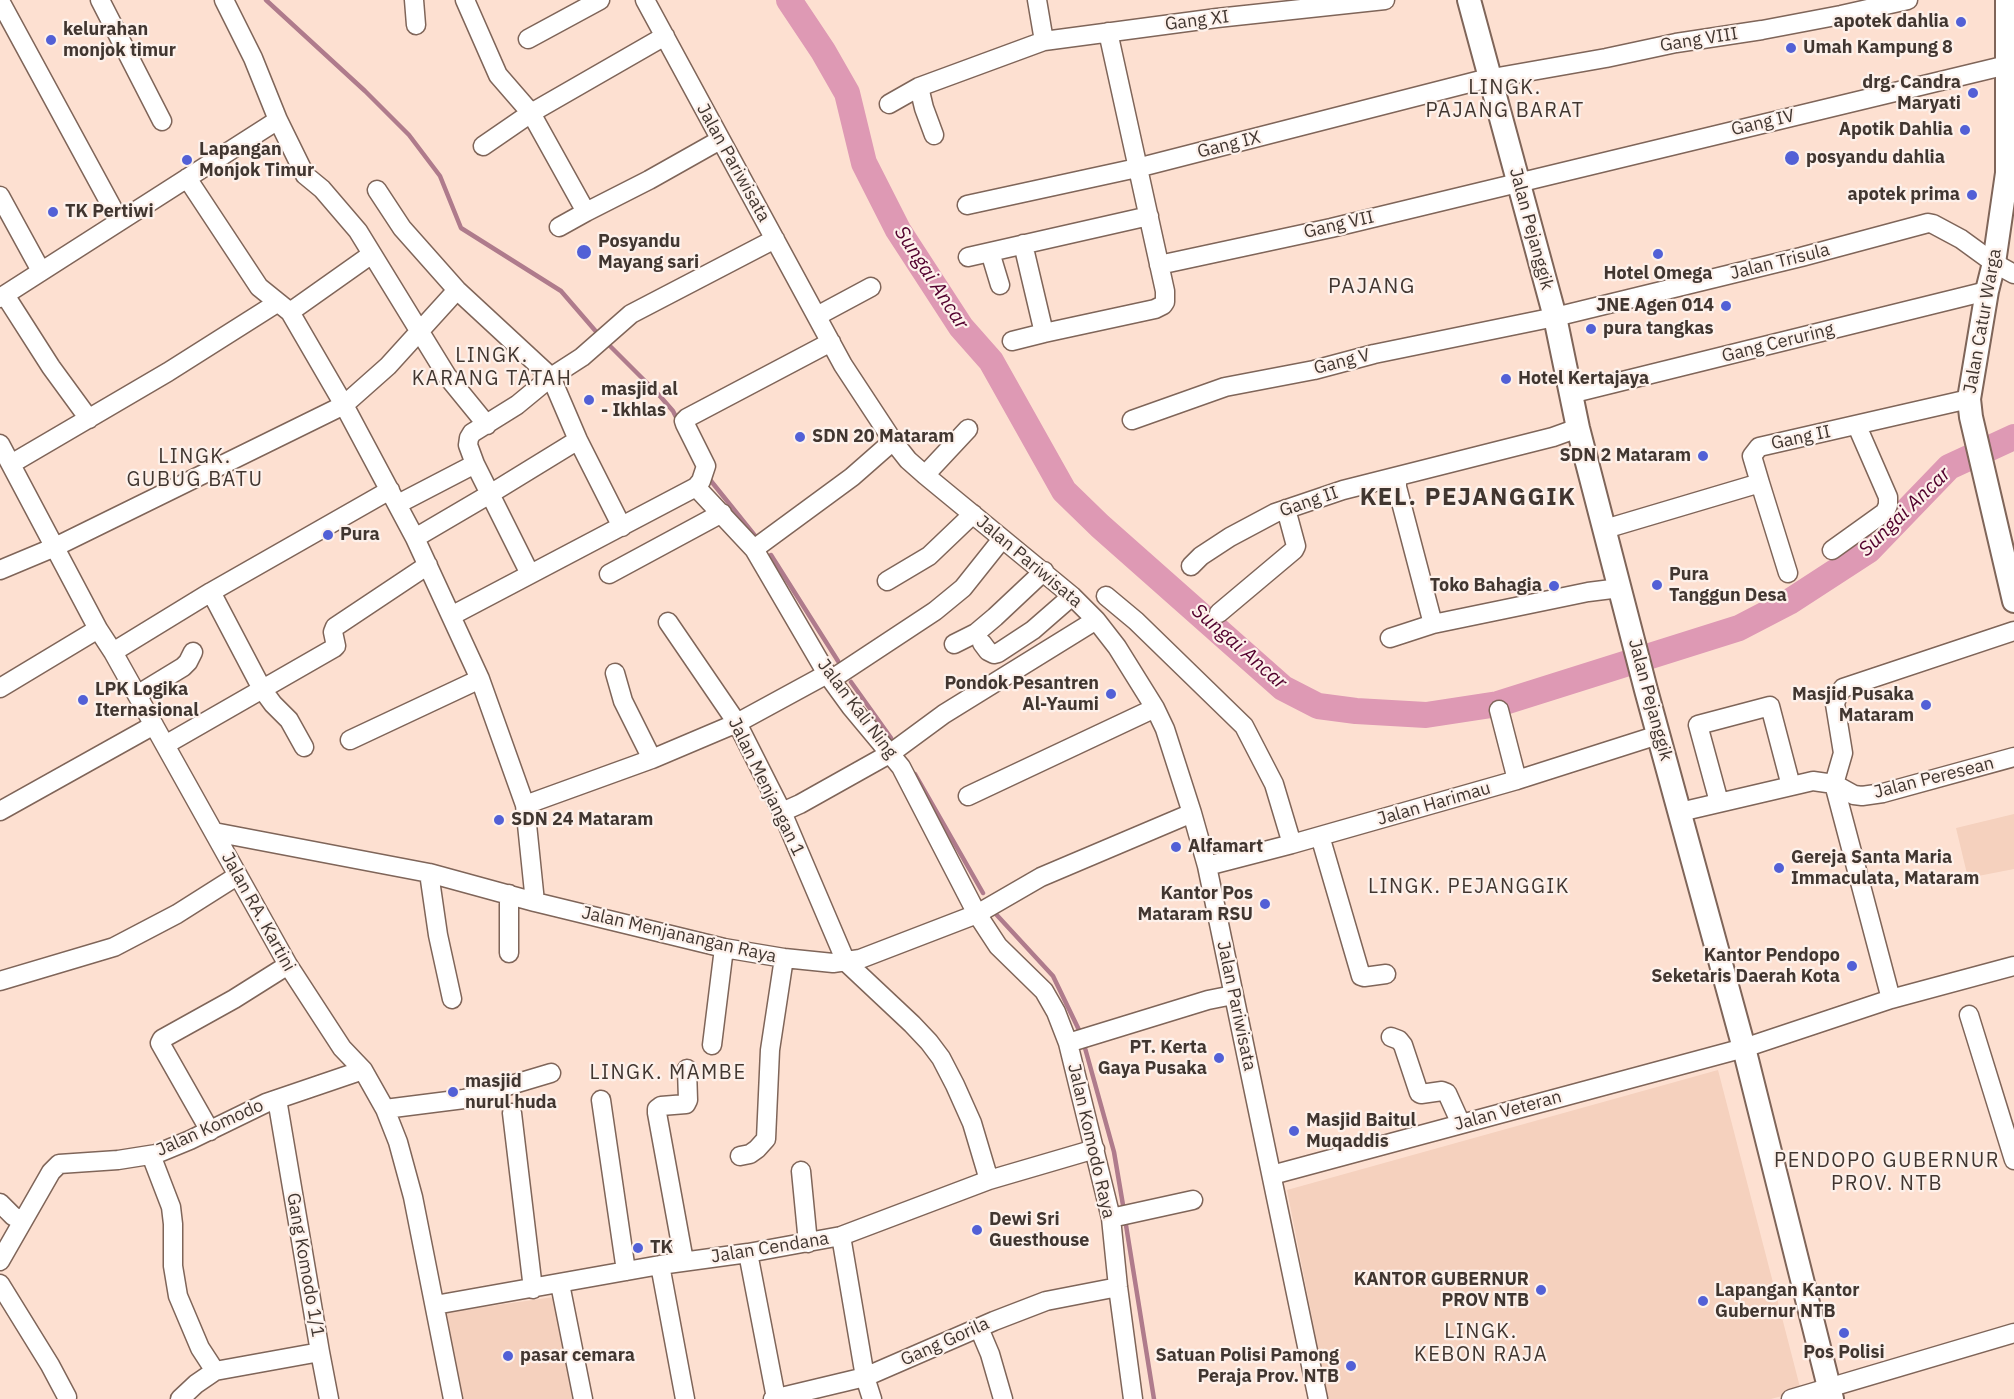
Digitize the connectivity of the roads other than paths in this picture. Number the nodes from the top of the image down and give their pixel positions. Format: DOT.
graph roads {
  1 [pos="100,0"];
  2 [pos="224,0"];
  3 [pos="414,0"];
  4 [pos="465,0"];
  5 [pos="600,0"];
  6 [pos="645,0"];
  7 [pos="1037,0"];
  8 [pos="1385,0"];
  9 [pos="1469,0"];
  10 [pos="1908,0"];
  11 [pos="2007,0"];
  12 [pos="0,1"];
  13 [pos="416,25"];
  14 [pos="1108,32"];
  15 [pos="665,36"];
  16 [pos="528,39"];
  17 [pos="1044,41"];
  18 [pos="2007,64"];
  19 [pos="1490,79"];
  20 [pos="919,87"];
  21 [pos="889,104"];
  22 [pos="531,113"];
  23 [pos="278,120"];
  24 [pos="162,121"];
  25 [pos="934,135"];
  26 [pos="720,140"];
  27 [pos="2011,145"];
  28 [pos="483,146"];
  29 [pos="1137,168"];
  30 [pos="187,178"];
  31 [pos="1518,181"];
  32 [pos="377,190"];
  33 [pos="0,196"];
  34 [pos="967,205"];
  35 [pos="586,212"];
  36 [pos="1149,216"];
  37 [pos="119,220"];
  38 [pos="559,227"];
  39 [pos="775,239"];
  40 [pos="1023,244"];
  41 [pos="990,252"];
  42 [pos="372,254"];
  43 [pos="968,256"];
  44 [pos="1994,263"];
  45 [pos="1159,265"];
  46 [pos="41,271"];
  47 [pos="2014,274"];
  48 [pos="1000,285"];
  49 [pos="871,287"];
  50 [pos="457,290"];
  51 [pos="1987,291"];
  52 [pos="3,296"];
  53 [pos="284,308"];
  54 [pos="817,316"];
  55 [pos="1555,317"];
  56 [pos="419,330"];
  57 [pos="1044,333"];
  58 [pos="831,342"];
  59 [pos="1012,342"];
  60 [pos="551,377"];
  61 [pos="1570,394"];
  62 [pos="344,405"];
  63 [pos="1970,408"];
  64 [pos="89,419"];
  65 [pos="1132,420"];
  66 [pos="487,424"];
  67 [pos="1857,426"];
  68 [pos="1578,428"];
  69 [pos="968,429"];
  70 [pos="578,440"];
  71 [pos="892,441"];
  72 [pos="3,452"];
  73 [pos="475,464"];
  74 [pos="925,475"];
  75 [pos="1397,477"];
  76 [pos="701,479"];
  77 [pos="1760,483"];
  78 [pos="490,494"];
  79 [pos="394,497"];
  80 [pos="1287,509"];
  81 [pos="722,513"];
  82 [pos="973,514"];
  83 [pos="622,527"];
  84 [pos="1605,529"];
  85 [pos="415,538"];
  86 [pos="1002,539"];
  87 [pos="55,547"];
  88 [pos="754,549"];
  89 [pos="1832,550"];
  90 [pos="428,565"];
  91 [pos="1191,566"];
  92 [pos="0,570"];
  93 [pos="1044,571"];
  94 [pos="1788,573"];
  95 [pos="530,574"];
  96 [pos="609,574"];
  97 [pos="887,581"];
  98 [pos="1620,588"];
  99 [pos="211,592"];
  100 [pos="1072,596"];
  101 [pos="1106,596"];
  102 [pos="2014,601"];
  103 [pos="1219,613"];
  104 [pos="451,616"];
  105 [pos="1096,620"];
  106 [pos="668,622"];
  107 [pos="1433,624"];
  108 [pos="98,629"];
  109 [pos="2014,631"];
  110 [pos="1390,638"];
  111 [pos="982,643"];
  112 [pos="954,644"];
  113 [pos="113,652"];
  114 [pos="193,652"];
  115 [pos="615,673"];
  116 [pos="830,677"];
  117 [pos="480,679"];
  118 [pos="0,688"];
  119 [pos="262,689"];
  120 [pos="137,695"];
  121 [pos="1155,708"];
  122 [pos="1499,710"];
  123 [pos="737,723"];
  124 [pos="154,725"];
  125 [pos="1658,735"];
  126 [pos="350,740"];
  127 [pos="165,745"];
  128 [pos="304,747"];
  129 [pos="891,753"];
  130 [pos="2014,757"];
  131 [pos="652,759"];
  132 [pos="1517,780"];
  133 [pos="1834,784"];
  134 [pos="1791,786"];
  135 [pos="968,796"];
  136 [pos="1719,802"];
  137 [pos="525,805"];
  138 [pos="0,811"];
  139 [pos="782,812"];
  140 [pos="1680,812"];
  141 [pos="1192,813"];
  142 [pos="214,832"];
  143 [pos="1320,836"];
  144 [pos="1292,844"];
  145 [pos="1207,866"];
  146 [pos="429,873"];
  147 [pos="237,876"];
  148 [pos="509,894"];
  149 [pos="535,902"];
  150 [pos="977,914"];
  151 [pos="724,948"];
  152 [pos="509,953"];
  153 [pos="784,958"];
  154 [pos="846,962"];
  155 [pos="288,965"];
  156 [pos="2014,966"];
  157 [pos="1386,974"];
  158 [pos="0,981"];
  159 [pos="1233,994"];
  160 [pos="452,999"];
  161 [pos="1891,999"];
  162 [pos="1969,1015"];
  163 [pos="1391,1036"];
  164 [pos="1070,1042"];
  165 [pos="712,1045"];
  166 [pos="1744,1048"];
  167 [pos="687,1068"];
  168 [pos="363,1070"];
  169 [pos="550,1073"];
  170 [pos="277,1099"];
  171 [pos="601,1100"];
  172 [pos="386,1109"];
  173 [pos="512,1113"];
  174 [pos="1461,1124"];
  175 [pos="210,1131"];
  176 [pos="1095,1149"];
  177 [pos="151,1155"];
  178 [pos="740,1156"];
  179 [pos="2014,1160"];
  180 [pos="801,1171"];
  181 [pos="1272,1175"];
  182 [pos="989,1180"];
  183 [pos="1193,1200"];
  184 [pos="0,1203"];
  185 [pos="1120,1216"];
  186 [pos="23,1221"];
  187 [pos="841,1236"];
  188 [pos="808,1243"];
  189 [pos="748,1253"];
  190 [pos="0,1261"];
  191 [pos="684,1262"];
  192 [pos="660,1265"];
  193 [pos="626,1271"];
  194 [pos="0,1284"];
  195 [pos="560,1284"];
  196 [pos="1118,1287"];
  197 [pos="533,1289"];
  198 [pos="435,1305"];
  199 [pos="979,1328"];
  200 [pos="2014,1333"];
  201 [pos="320,1352"];
  202 [pos="215,1371"];
  203 [pos="865,1377"];
  204 [pos="1831,1394"];
  205 [pos="67,1397"];
  206 [pos="180,1399"];
  207 [pos="329,1399"];
  208 [pos="453,1399"];
  209 [pos="583,1399"];
  210 [pos="685,1399"];
  211 [pos="775,1399"];
  212 [pos="872,1399"];
  213 [pos="1003,1399"];
  214 [pos="1133,1399"];
  215 [pos="1318,1399"];
  216 [pos="1791,1399"];
  1 -- 24 [label="street"];
  2 -- 23 [label="street"];
  3 -- 13 [label="street"];
  4 -- 22 [label="street"];
  5 -- 16 [label="street"];
  6 -- 15 [label="street, Jalan Pariwisata"];
  7 -- 17 [label="street"];
  8 -- 14 [label="street, Gang XI"];
  9 -- 19 [label="main road, Jalan Pejanggik"];
  10 -- 19 [label="street, Gang VIII"];
  11 -- 18 [label="main road, Jalan Catur Warga"];
  12 -- 37 [label="street"];
  14 -- 17 [label="street, Gang XI"];
  14 -- 29 [label="street"];
  15 -- 22 [label="street"];
  15 -- 26 [label="street, Jalan Pariwisata"];
  17 -- 20 [label="street, Gang XI"];
  18 -- 27 [label="main road, Jalan Catur Warga"];
  18 -- 31 [label="street, Gang IV"];
  19 -- 29 [label="street, Gang IX"];
  19 -- 31 [label="main road, Jalan Pejanggik"];
  20 -- 21 [label="street, Gang XI"];
  20 -- 25 [label="street"];
  22 -- 28 [label="street"];
  22 -- 35 [label="street"];
  23 -- 30 [label="street"];
  23 -- 42 [label="street"];
  26 -- 35 [label="street"];
  26 -- 39 [label="street, Jalan Pariwisata"];
  27 -- 44 [label="main road, Jalan Catur Warga"];
  29 -- 34 [label="street, Gang IX"];
  29 -- 36 [label="street"];
  30 -- 37 [label="street"];
  30 -- 53 [label="street"];
  31 -- 45 [label="street, Gang VII"];
  31 -- 55 [label="main road, Jalan Pejanggik"];
  32 -- 50 [label="street"];
  33 -- 46 [label="street"];
  35 -- 38 [label="street"];
  36 -- 40 [label="street"];
  36 -- 45 [label="street"];
  37 -- 46 [label="street"];
  39 -- 54 [label="street, Jalan Pariwisata"];
  39 -- 60 [label="street"];
  40 -- 41 [label="street"];
  40 -- 57 [label="street"];
  41 -- 43 [label="street"];
  41 -- 48 [label="street"];
  42 -- 53 [label="street"];
  42 -- 56 [label="street"];
  44 -- 47 [label="street, Jalan Trisula"];
  44 -- 51 [label="main road, Jalan Catur Warga"];
  44 -- 55 [label="street, Jalan Trisula"];
  45 -- 57 [label="street"];
  46 -- 52 [label="street"];
  49 -- 54 [label="street"];
  50 -- 56 [label="street"];
  50 -- 60 [label="street"];
  51 -- 61 [label="street, Gang Ceruring"];
  51 -- 63 [label="main road, Jalan Catur Warga"];
  52 -- 64 [label="street"];
  53 -- 62 [label="street"];
  53 -- 64 [label="street"];
  54 -- 58 [label="street, Jalan Pariwisata"];
  55 -- 61 [label="main road, Jalan Pejanggik"];
  55 -- 65 [label="street, Gang V"];
  56 -- 62 [label="street"];
  56 -- 66 [label="street"];
  57 -- 59 [label="street"];
  58 -- 71 [label="street, Jalan Pariwisata"];
  58 -- 76 [label="street"];
  60 -- 66 [label="street"];
  60 -- 70 [label="street"];
  61 -- 68 [label="main road, Jalan Pejanggik"];
  62 -- 79 [label="street"];
  62 -- 87 [label="street"];
  63 -- 67 [label="street, Gang II"];
  63 -- 102 [label="main road, Jalan Catur Warga"];
  64 -- 72 [label="street"];
  66 -- 73 [label="street"];
  67 -- 77 [label="street, Gang II"];
  67 -- 89 [label="street"];
  68 -- 75 [label="street, Gang II"];
  68 -- 84 [label="main road, Jalan Pejanggik"];
  69 -- 74 [label="street"];
  70 -- 78 [label="street"];
  70 -- 83 [label="street"];
  71 -- 74 [label="street, Jalan Pariwisata"];
  71 -- 88 [label="street"];
  72 -- 87 [label="street, Jalan RA. Kartini"];
  73 -- 78 [label="street"];
  73 -- 79 [label="street"];
  74 -- 82 [label="street, Jalan Pariwisata"];
  75 -- 80 [label="street, Gang II"];
  75 -- 107 [label="street"];
  76 -- 81 [label="street, Jalan Kali Ning"];
  76 -- 83 [label="street"];
  77 -- 84 [label="street"];
  77 -- 94 [label="street"];
  78 -- 85 [label="street"];
  78 -- 95 [label="street"];
  79 -- 85 [label="street"];
  79 -- 99 [label="street"];
  80 -- 91 [label="street, Gang II"];
  80 -- 103 [label="street"];
  81 -- 88 [label="street, Jalan Kali Ning"];
  81 -- 96 [label="street"];
  82 -- 86 [label="street, Jalan Pariwisata"];
  82 -- 97 [label="street"];
  83 -- 95 [label="street"];
  84 -- 98 [label="main road, Jalan Pejanggik"];
  85 -- 90 [label="street"];
  86 -- 93 [label="street, Jalan Pariwisata"];
  86 -- 116 [label="street"];
  87 -- 92 [label="street"];
  87 -- 108 [label="street, Jalan RA. Kartini"];
  88 -- 116 [label="street, Jalan Kali Ning"];
  90 -- 104 [label="street"];
  90 -- 119 [label="street"];
  93 -- 100 [label="street, Jalan Pariwisata"];
  93 -- 112 [label="street"];
  95 -- 104 [label="street"];
  98 -- 107 [label="street"];
  98 -- 125 [label="main road, Jalan Pejanggik"];
  99 -- 113 [label="street"];
  99 -- 119 [label="street"];
  100 -- 105 [label="street, Jalan Pariwisata"];
  100 -- 111 [label="street"];
  101 -- 144 [label="street"];
  104 -- 117 [label="street"];
  105 -- 121 [label="street, Jalan Pariwisata"];
  105 -- 129 [label="street"];
  106 -- 123 [label="street, Jalan Menjangan 1"];
  107 -- 110 [label="street"];
  108 -- 113 [label="street, Jalan RA. Kartini"];
  108 -- 118 [label="street"];
  109 -- 133 [label="street"];
  113 -- 120 [label="street, Jalan RA. Kartini"];
  114 -- 120 [label="street"];
  115 -- 131 [label="street"];
  116 -- 123 [label="street"];
  116 -- 129 [label="street, Jalan Kali Ning"];
  117 -- 126 [label="street"];
  117 -- 137 [label="street"];
  119 -- 127 [label="street"];
  119 -- 128 [label="street"];
  120 -- 124 [label="street, Jalan RA. Kartini"];
  121 -- 135 [label="street"];
  121 -- 141 [label="street, Jalan Pariwisata"];
  122 -- 132 [label="street"];
  123 -- 131 [label="street"];
  123 -- 139 [label="street, Jalan Menjangan 1"];
  124 -- 127 [label="street, Jalan RA. Kartini"];
  124 -- 138 [label="street"];
  125 -- 132 [label="street, Jalan Harimau"];
  125 -- 140 [label="main road, Jalan Pejanggik"];
  127 -- 142 [label="street, Jalan RA. Kartini"];
  129 -- 139 [label="street"];
  129 -- 150 [label="street, Jalan Kali Ning"];
  130 -- 133 [label="street, Jalan Peresean"];
  131 -- 137 [label="street"];
  132 -- 143 [label="street, Jalan Harimau"];
  133 -- 134 [label="street, Jalan Peresean"];
  133 -- 161 [label="street"];
  134 -- 136 [label="street, Jalan Peresean"];
  134 -- 136 [label="street"];
  136 -- 140 [label="street, Jalan Peresean"];
  137 -- 149 [label="street"];
  139 -- 154 [label="street, Jalan Menjangan 1"];
  140 -- 166 [label="main road, Jalan Pejanggik"];
  141 -- 145 [label="street, Jalan Pariwisata"];
  141 -- 150 [label="street, Jalan Menjanangan Raya"];
  142 -- 146 [label="street, Jalan Menjanangan Raya"];
  142 -- 147 [label="street, Jalan RA. Kartini"];
  143 -- 144 [label="street, Jalan Harimau"];
  143 -- 157 [label="street"];
  144 -- 145 [label="street, Jalan Harimau"];
  145 -- 159 [label="street, Jalan Pariwisata"];
  146 -- 148 [label="street, Jalan Menjanangan Raya"];
  146 -- 160 [label="street"];
  147 -- 155 [label="street, Jalan RA. Kartini"];
  147 -- 158 [label="street"];
  148 -- 149 [label="street, Jalan Menjanangan Raya"];
  148 -- 152 [label="street"];
  149 -- 151 [label="street, Jalan Menjanangan Raya"];
  150 -- 154 [label="street, Jalan Menjanangan Raya"];
  150 -- 164 [label="street, Jalan Komodo Raya"];
  151 -- 153 [label="street, Jalan Menjanangan Raya"];
  151 -- 165 [label="street"];
  153 -- 154 [label="street, Jalan Menjanangan Raya"];
  153 -- 178 [label="street"];
  154 -- 182 [label="street"];
  155 -- 168 [label="street, Jalan RA. Kartini"];
  155 -- 175 [label="street"];
  156 -- 161 [label="street, Jalan Veteran"];
  159 -- 164 [label="street"];
  159 -- 181 [label="street, Jalan Pariwisata"];
  161 -- 166 [label="street, Jalan Veteran"];
  162 -- 179 [label="street"];
  163 -- 174 [label="street"];
  164 -- 176 [label="street, Jalan Komodo Raya"];
  166 -- 174 [label="street, Jalan Veteran"];
  166 -- 204 [label="main road, Jalan Pejanggik"];
  167 -- 191 [label="street"];
  168 -- 170 [label="street, Jalan Komodo"];
  168 -- 172 [label="street, Jalan RA. Kartini"];
  169 -- 172 [label="street"];
  170 -- 175 [label="street, Jalan Komodo"];
  170 -- 201 [label="street, Gang Komodo 1/1"];
  171 -- 193 [label="street"];
  172 -- 198 [label="street, Jalan RA. Kartini"];
  173 -- 197 [label="street"];
  174 -- 181 [label="street, Jalan Veteran"];
  175 -- 177 [label="street, Jalan Komodo"];
  176 -- 182 [label="street, Jalan Cendana"];
  176 -- 185 [label="street, Jalan Komodo Raya"];
  177 -- 186 [label="street, Jalan Komodo"];
  177 -- 202 [label="street"];
  180 -- 188 [label="street"];
  181 -- 215 [label="street, Jalan Pariwisata"];
  182 -- 187 [label="street, Jalan Cendana"];
  183 -- 185 [label="street"];
  184 -- 186 [label="street"];
  185 -- 196 [label="street, Jalan Komodo Raya"];
  186 -- 190 [label="street, Jalan Komodo"];
  187 -- 188 [label="street, Jalan Cendana"];
  187 -- 203 [label="street"];
  188 -- 189 [label="street, Jalan Cendana"];
  189 -- 191 [label="street, Jalan Cendana"];
  189 -- 211 [label="street"];
  191 -- 192 [label="street, Jalan Cendana"];
  192 -- 193 [label="street, Jalan Cendana"];
  192 -- 210 [label="street"];
  193 -- 195 [label="street, Jalan Cendana"];
  194 -- 205 [label="street"];
  195 -- 197 [label="street, Jalan Cendana"];
  195 -- 209 [label="street"];
  196 -- 199 [label="street, Gang Gorila"];
  196 -- 214 [label="street, Jalan Komodo Raya"];
  197 -- 198 [label="street, Jalan Cendana"];
  198 -- 208 [label="street, Jalan RA. Kartini"];
  199 -- 203 [label="street, Gang Gorila"];
  199 -- 213 [label="street"];
  200 -- 204 [label="street"];
  201 -- 202 [label="street, Gang Komodo 1/1"];
  201 -- 207 [label="street"];
  202 -- 206 [label="street, Gang Komodo 1/1"];
  203 -- 211 [label="street, Gang Gorila"];
  203 -- 212 [label="street"];
  204 -- 216 [label="street"];
}
